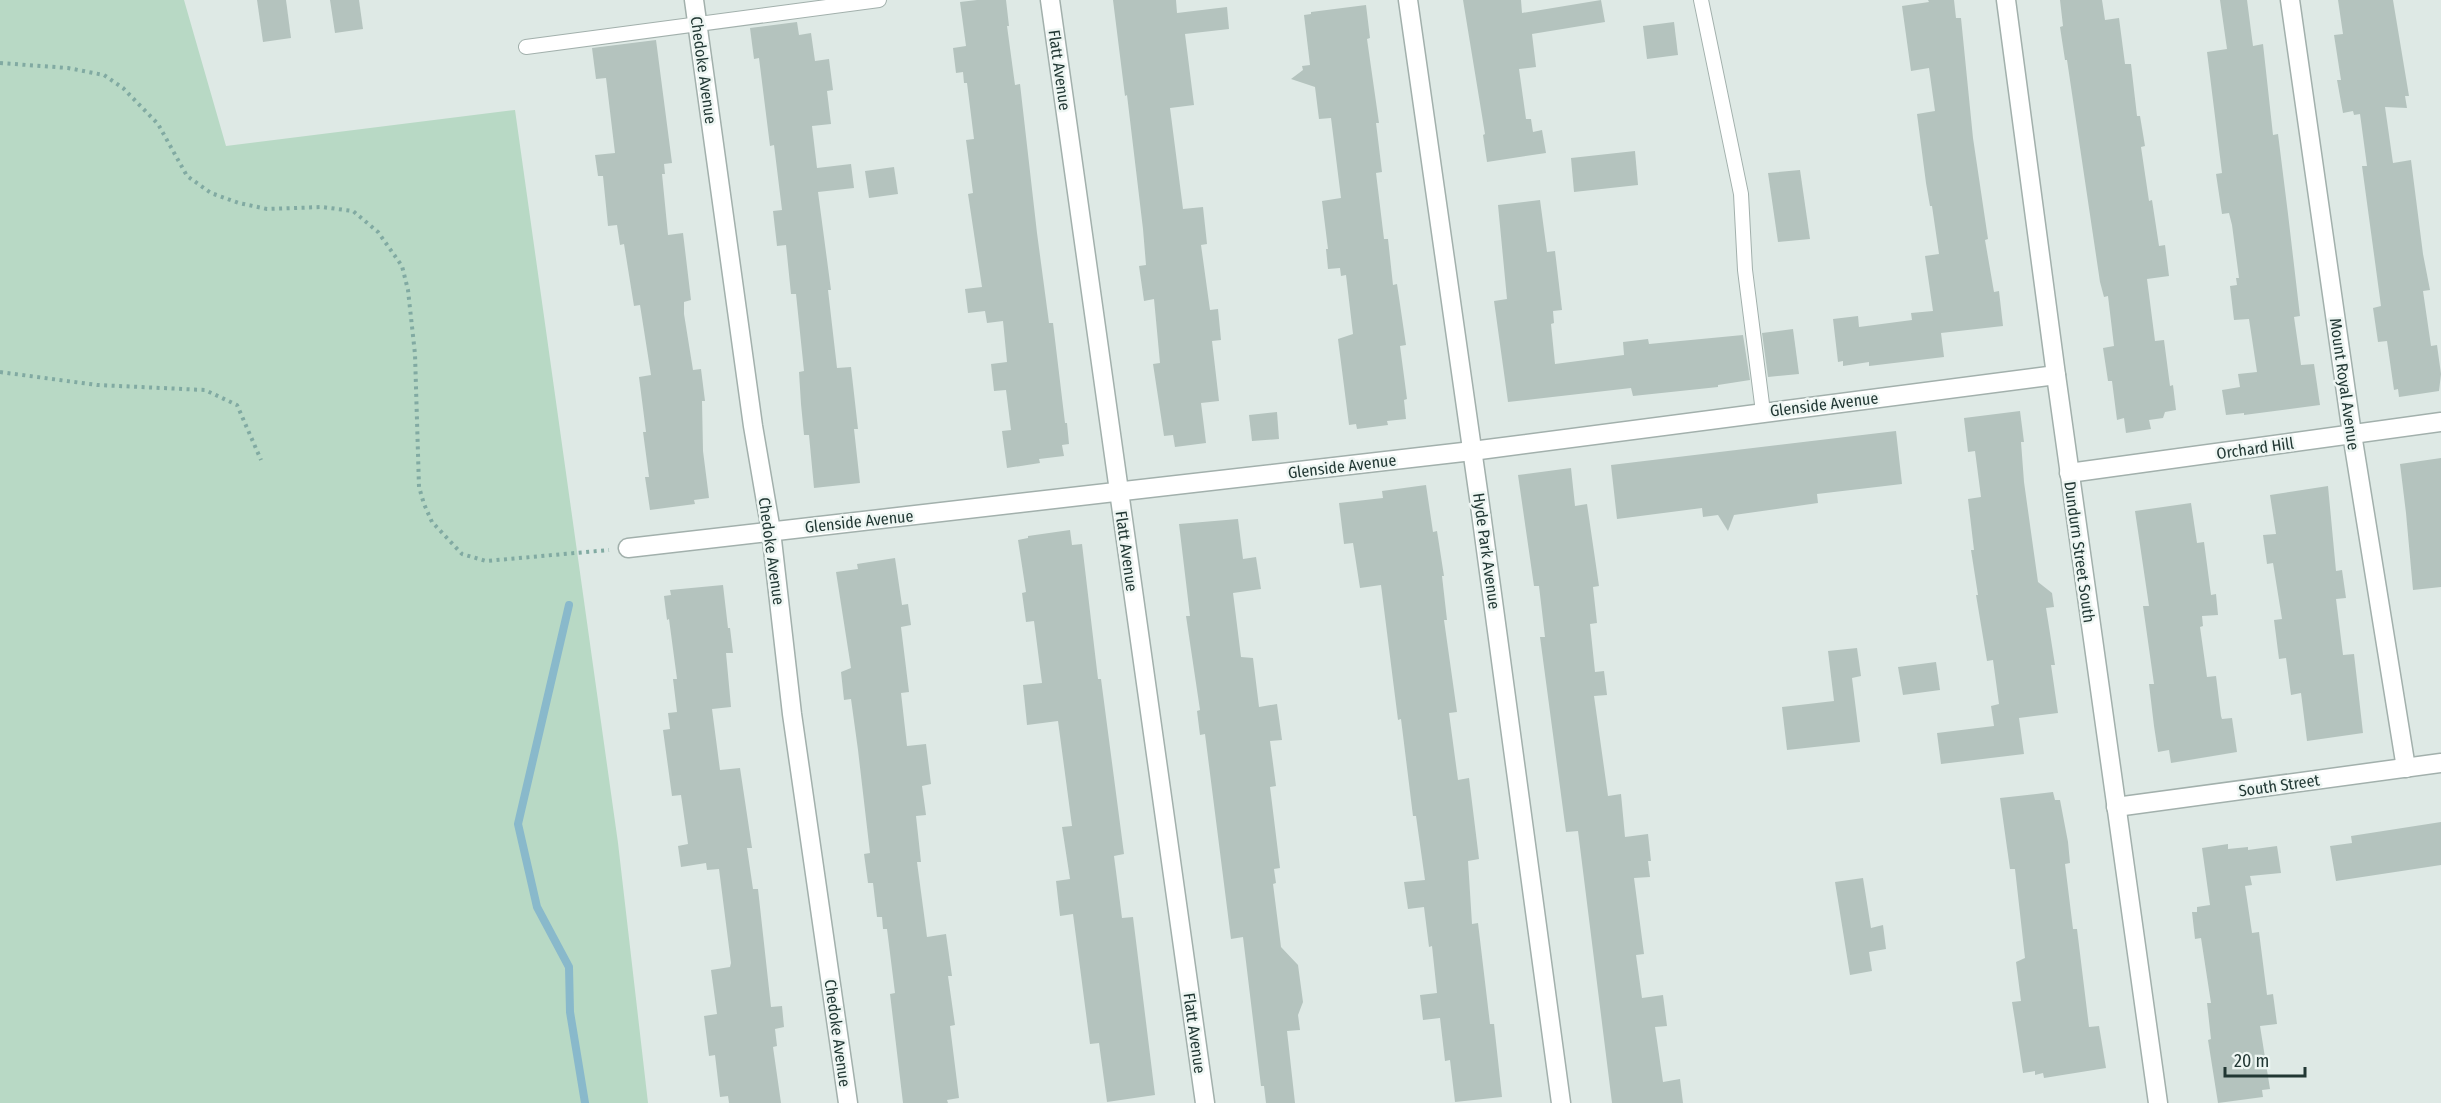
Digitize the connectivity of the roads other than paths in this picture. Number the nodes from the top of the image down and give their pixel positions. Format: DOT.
graph roads {
  1 [pos="694,0"];
  2 [pos="879,0"];
  3 [pos="1050,0"];
  4 [pos="1408,0"];
  5 [pos="1701,0"];
  6 [pos="2006,0"];
  7 [pos="2290,0"];
  8 [pos="698,24"];
  9 [pos="526,47"];
  10 [pos="2056,375"];
  11 [pos="1763,412"];
  12 [pos="2441,422"];
  13 [pos="2352,434"];
  14 [pos="1472,451"];
  15 [pos="2069,473"];
  16 [pos="1119,492"];
  17 [pos="771,531"];
  18 [pos="628,548"];
  19 [pos="2441,763"];
  20 [pos="2406,768"];
  21 [pos="2116,807"];
  22 [pos="848,1103"];
  23 [pos="1205,1103"];
  24 [pos="1561,1103"];
  25 [pos="2157,1103"];
  1 -- 8 [label="street, Chedoke Avenue"];
  2 -- 8 [label="lane"];
  3 -- 16 [label="street, Flatt Avenue"];
  4 -- 14 [label="street, Hyde Park Avenue"];
  5 -- 11 [label="lane"];
  6 -- 10 [label="street, Dundurn Street South"];
  7 -- 13 [label="street, Mount Royal Avenue"];
  8 -- 9 [label="lane"];
  8 -- 17 [label="street, Chedoke Avenue"];
  10 -- 11 [label="street, Glenside Avenue"];
  10 -- 15 [label="street, Dundurn Street South"];
  11 -- 14 [label="street, Glenside Avenue"];
  12 -- 13 [label="street, Orchard Hill"];
  13 -- 15 [label="street, Orchard Hill"];
  13 -- 20 [label="street, Mount Royal Avenue"];
  14 -- 16 [label="street, Glenside Avenue"];
  14 -- 24 [label="street, Hyde Park Avenue"];
  15 -- 21 [label="street, Dundurn Street South"];
  16 -- 17 [label="street, Glenside Avenue"];
  16 -- 23 [label="street, Flatt Avenue"];
  17 -- 18 [label="street, Glenside Avenue"];
  17 -- 22 [label="street, Chedoke Avenue"];
  19 -- 20 [label="street, South Street"];
  20 -- 21 [label="street, South Street"];
  21 -- 25 [label="street, Dundurn Street South"];
}
